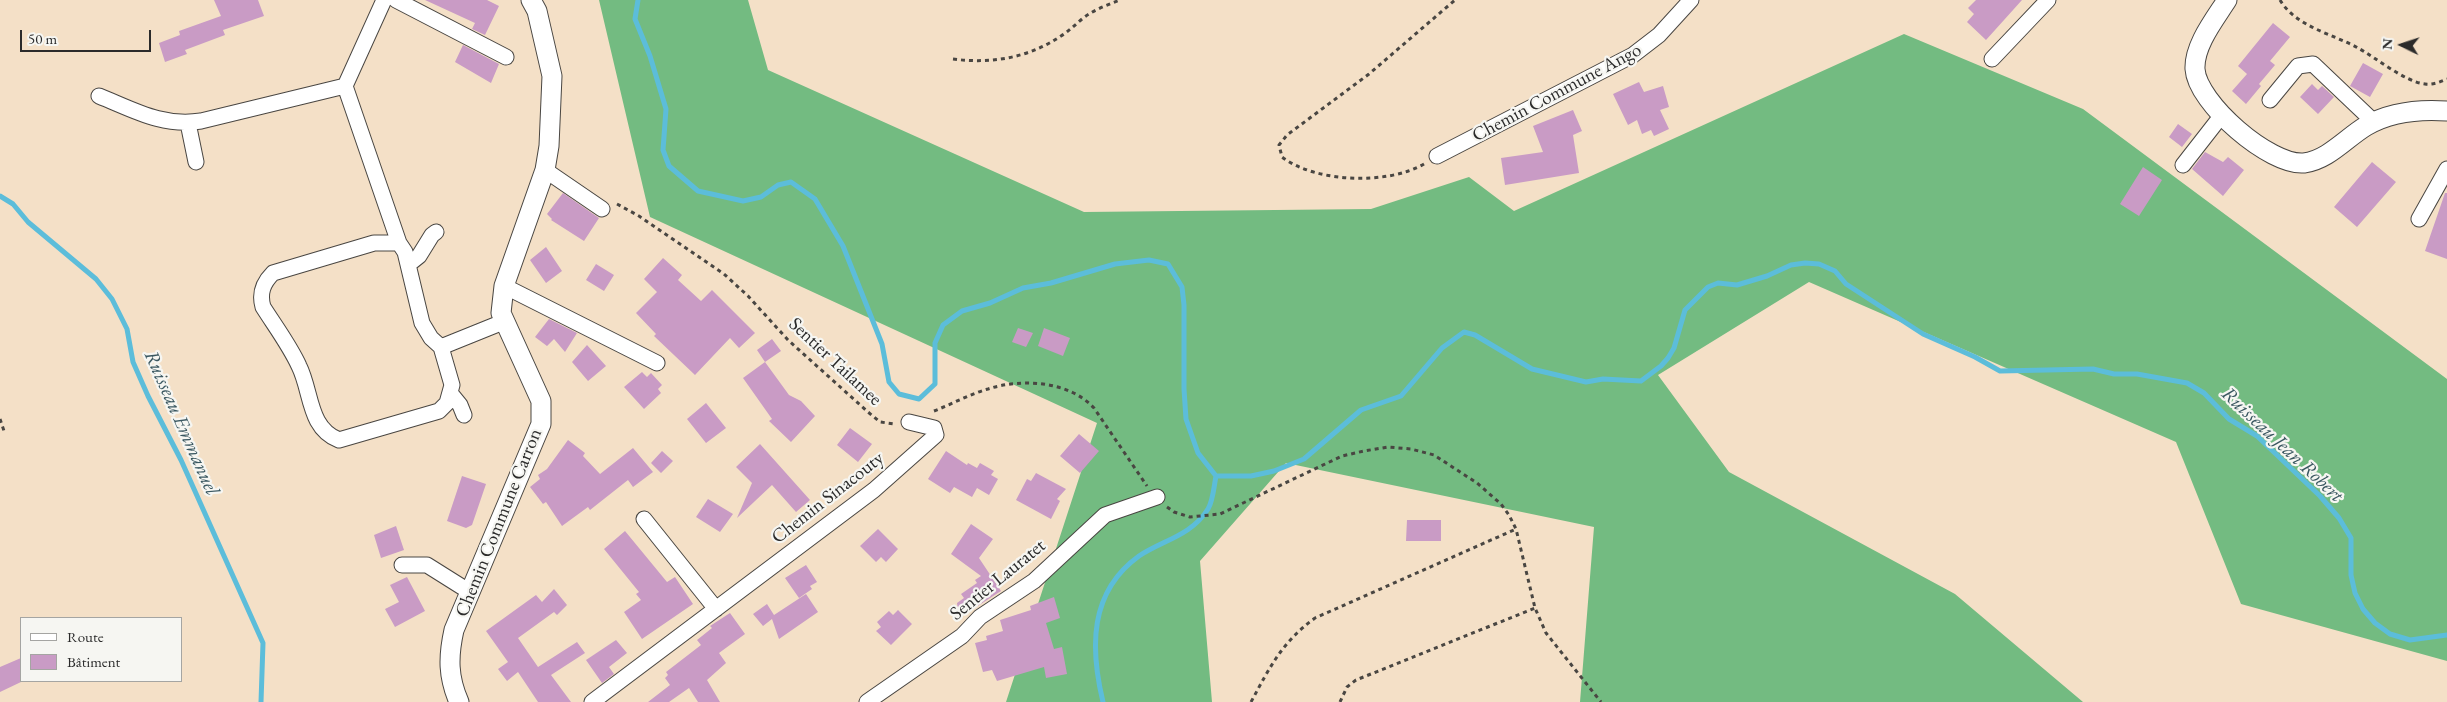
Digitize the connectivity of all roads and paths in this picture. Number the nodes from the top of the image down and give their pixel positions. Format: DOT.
graph roads {
  1 [pos="384,0"];
  2 [pos="396,0"];
  3 [pos="531,0"];
  4 [pos="1120,0"];
  5 [pos="1455,0"];
  6 [pos="1691,0"];
  7 [pos="2048,0"];
  8 [pos="2227,0"];
  9 [pos="2280,0"];
  10 [pos="506,56"];
  11 [pos="953,59"];
  12 [pos="1992,59"];
  13 [pos="2447,79"];
  14 [pos="346,86"];
  15 [pos="99,96"];
  16 [pos="2270,100"];
  17 [pos="2447,111"];
  18 [pos="2222,115"];
  19 [pos="2374,122"];
  20 [pos="188,123"];
  21 [pos="1437,156"];
  22 [pos="196,162"];
  23 [pos="2184,165"];
  24 [pos="2447,169"];
  25 [pos="545,170"];
  26 [pos="607,205"];
  27 [pos="2419,218"];
  28 [pos="436,232"];
  29 [pos="399,243"];
  30 [pos="409,264"];
  31 [pos="504,286"];
  32 [pos="503,322"];
  33 [pos="441,347"];
  34 [pos="657,363"];
  35 [pos="451,394"];
  36 [pos="464,415"];
  37 [pos="0,419"];
  38 [pos="909,422"];
  39 [pos="5,434"];
  40 [pos="1157,497"];
  41 [pos="644,519"];
  42 [pos="1516,529"];
  43 [pos="402,565"];
  44 [pos="470,592"];
  45 [pos="1535,608"];
  46 [pos="716,609"];
  47 [pos="459,702"];
  48 [pos="592,702"];
  49 [pos="867,702"];
  50 [pos="1251,702"];
  51 [pos="1340,702"];
  52 [pos="1601,702"];
  1 -- 14 [label="street"];
  2 -- 10 [label="street"];
  3 -- 25 [label="street, Chemin Commune Carron"];
  4 -- 11 [label="path"];
  5 -- 21 [label="path"];
  6 -- 21 [label="street, Chemin Commune Ango"];
  7 -- 12 [label="street"];
  8 -- 18 [label="street"];
  9 -- 13 [label="path"];
  14 -- 20 [label="street"];
  14 -- 29 [label="street"];
  15 -- 20 [label="street"];
  16 -- 19 [label="street"];
  17 -- 19 [label="street"];
  18 -- 19 [label="street"];
  18 -- 23 [label="street"];
  20 -- 22 [label="street"];
  24 -- 27 [label="street"];
  25 -- 26 [label="street"];
  25 -- 31 [label="street, Chemin Commune Carron"];
  26 -- 38 [label="path, Sentier Tailamee"];
  28 -- 30 [label="street"];
  29 -- 30 [label="street"];
  29 -- 35 [label="street"];
  30 -- 33 [label="street"];
  31 -- 32 [label="street, Chemin Commune Carron"];
  31 -- 34 [label="street"];
  32 -- 33 [label="street"];
  32 -- 44 [label="street, Chemin Commune Carron"];
  33 -- 35 [label="street"];
  35 -- 36 [label="street"];
  37 -- 39 [label="path"];
  38 -- 40 [label="path, Sentier Tailamee"];
  38 -- 46 [label="street, Chemin Sinacouty"];
  40 -- 42 [label="path, Sentier Tailamee"];
  40 -- 49 [label="street, Sentier Lauratet"];
  41 -- 46 [label="street"];
  42 -- 45 [label="path, Sentier Tailamee"];
  42 -- 50 [label="path"];
  43 -- 44 [label="street"];
  44 -- 47 [label="street, Chemin Commune Carron"];
  45 -- 51 [label="path"];
  45 -- 52 [label="path, Sentier Tailamee"];
  46 -- 48 [label="street, Chemin Sinacouty"];
}
